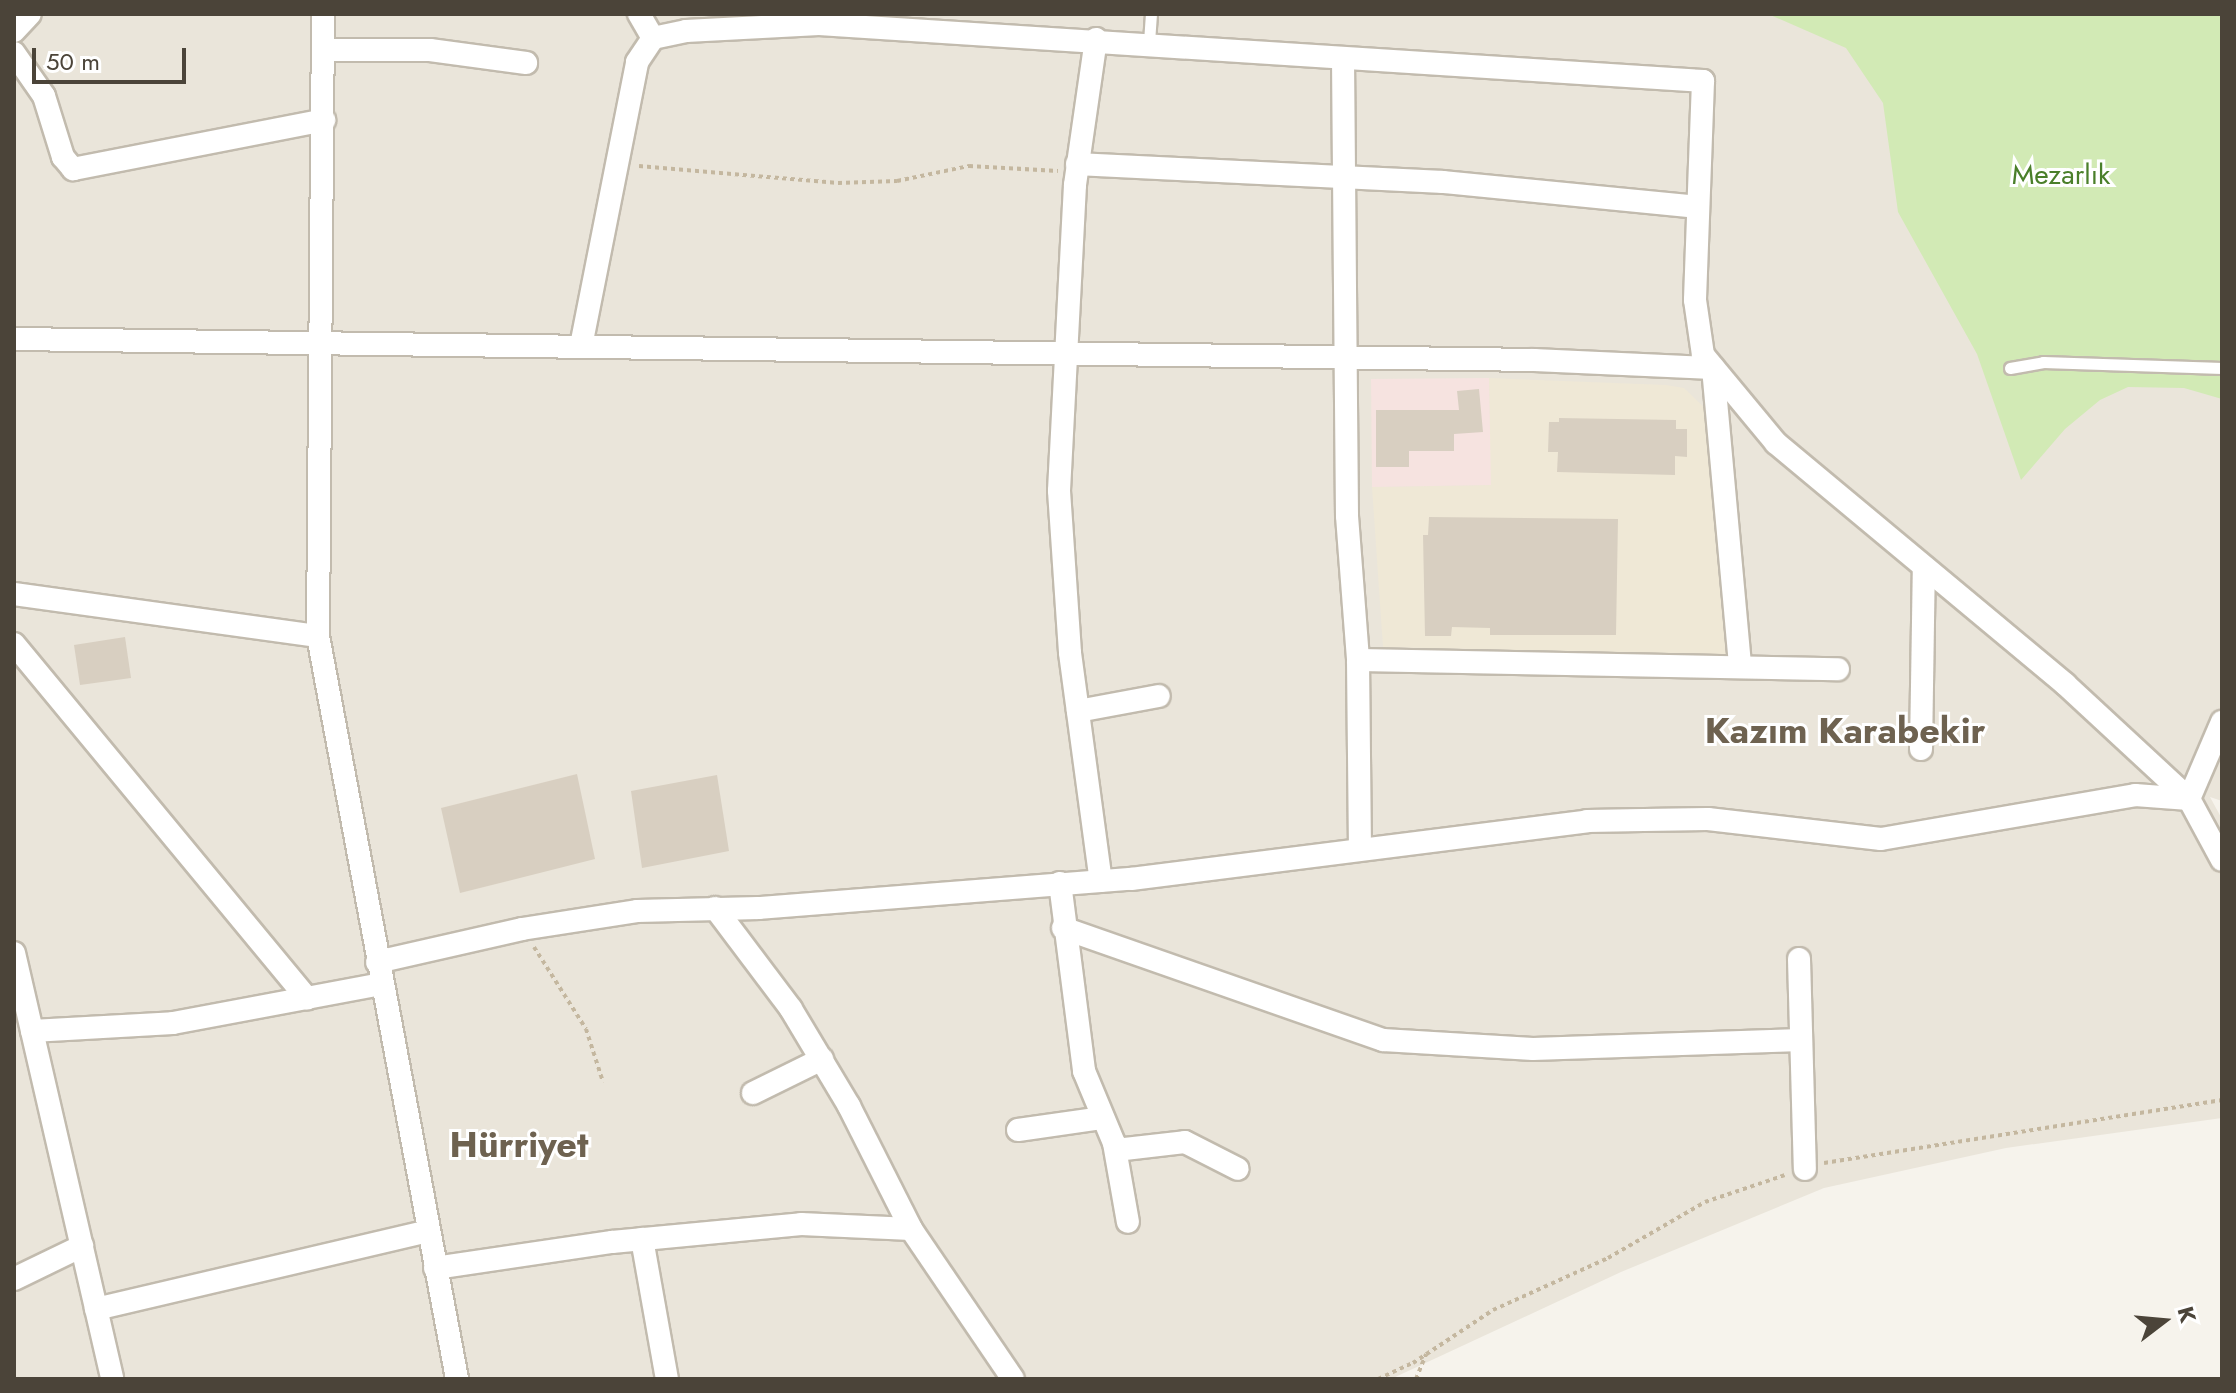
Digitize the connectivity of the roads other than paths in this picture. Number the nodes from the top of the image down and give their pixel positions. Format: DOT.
graph roads {
  1 [pos="30,14"];
  2 [pos="323,14"];
  3 [pos="639,14"];
  4 [pos="1151,14"];
  5 [pos="14,31"];
  6 [pos="653,38"];
  7 [pos="1096,39"];
  8 [pos="1149,42"];
  9 [pos="323,50"];
  10 [pos="14,53"];
  11 [pos="1343,58"];
  12 [pos="526,63"];
  13 [pos="324,120"];
  14 [pos="1077,167"];
  15 [pos="1342,180"];
  16 [pos="1698,207"];
  17 [pos="14,339"];
  18 [pos="321,340"];
  19 [pos="581,346"];
  20 [pos="1064,356"];
  21 [pos="1343,359"];
  22 [pos="1713,368"];
  23 [pos="2010,368"];
  24 [pos="2222,368"];
  25 [pos="1924,567"];
  26 [pos="14,594"];
  27 [pos="318,636"];
  28 [pos="14,644"];
  29 [pos="1358,660"];
  30 [pos="1740,666"];
  31 [pos="1838,669"];
  32 [pos="1159,696"];
  33 [pos="1078,711"];
  34 [pos="2222,722"];
  35 [pos="1921,749"];
  36 [pos="2189,799"];
  37 [pos="1360,847"];
  38 [pos="2222,860"];
  39 [pos="1101,881"];
  40 [pos="1060,883"];
  41 [pos="715,908"];
  42 [pos="1063,928"];
  43 [pos="14,953"];
  44 [pos="1799,959"];
  45 [pos="377,962"];
  46 [pos="381,984"];
  47 [pos="307,998"];
  48 [pos="32,1031"];
  49 [pos="1801,1040"];
  50 [pos="822,1059"];
  51 [pos="753,1093"];
  52 [pos="1101,1118"];
  53 [pos="1018,1130"];
  54 [pos="1116,1150"];
  55 [pos="1238,1169"];
  56 [pos="1805,1169"];
  57 [pos="1128,1222"];
  58 [pos="911,1229"];
  59 [pos="428,1231"];
  60 [pos="642,1239"];
  61 [pos="82,1246"];
  62 [pos="435,1268"];
  63 [pos="14,1279"];
  64 [pos="96,1309"];
  65 [pos="112,1379"];
  66 [pos="457,1379"];
  67 [pos="667,1379"];
  68 [pos="1013,1379"];
  1 -- 5 [label="street"];
  2 -- 9 [label="street"];
  3 -- 6 [label="street"];
  4 -- 8 [label="lane"];
  6 -- 7 [label="street"];
  6 -- 19 [label="street"];
  7 -- 8 [label="street"];
  7 -- 14 [label="street"];
  8 -- 11 [label="street"];
  9 -- 12 [label="street"];
  9 -- 13 [label="street"];
  10 -- 13 [label="street"];
  11 -- 15 [label="street"];
  11 -- 16 [label="street"];
  13 -- 18 [label="street"];
  14 -- 15 [label="street"];
  14 -- 20 [label="street"];
  15 -- 16 [label="street"];
  15 -- 21 [label="street"];
  16 -- 22 [label="street"];
  17 -- 18 [label="street"];
  18 -- 19 [label="street"];
  18 -- 27 [label="street"];
  19 -- 20 [label="street"];
  20 -- 21 [label="street"];
  20 -- 33 [label="street"];
  21 -- 22 [label="street"];
  21 -- 29 [label="street"];
  22 -- 25 [label="street"];
  22 -- 30 [label="street"];
  23 -- 24 [label="lane"];
  25 -- 35 [label="street"];
  25 -- 36 [label="street"];
  26 -- 27 [label="street"];
  27 -- 45 [label="street"];
  28 -- 47 [label="street"];
  29 -- 30 [label="street"];
  29 -- 37 [label="street"];
  30 -- 31 [label="street"];
  32 -- 33 [label="street"];
  33 -- 39 [label="street"];
  34 -- 36 [label="street"];
  36 -- 37 [label="street"];
  36 -- 38 [label="street"];
  37 -- 39 [label="street"];
  39 -- 40 [label="street"];
  40 -- 41 [label="street"];
  40 -- 42 [label="street"];
  41 -- 45 [label="street"];
  41 -- 50 [label="street"];
  42 -- 49 [label="street"];
  42 -- 52 [label="street"];
  43 -- 48 [label="street"];
  44 -- 49 [label="street"];
  45 -- 46 [label="street"];
  46 -- 47 [label="street"];
  46 -- 59 [label="street"];
  47 -- 48 [label="street"];
  48 -- 61 [label="street"];
  49 -- 56 [label="street"];
  50 -- 51 [label="street"];
  50 -- 58 [label="street"];
  52 -- 53 [label="street"];
  52 -- 54 [label="street"];
  54 -- 55 [label="street"];
  54 -- 57 [label="street"];
  58 -- 60 [label="street"];
  58 -- 68 [label="street"];
  59 -- 62 [label="street"];
  59 -- 64 [label="street"];
  60 -- 62 [label="street"];
  60 -- 67 [label="street"];
  61 -- 63 [label="street"];
  61 -- 64 [label="street"];
  62 -- 66 [label="street"];
  64 -- 65 [label="street"];
}
